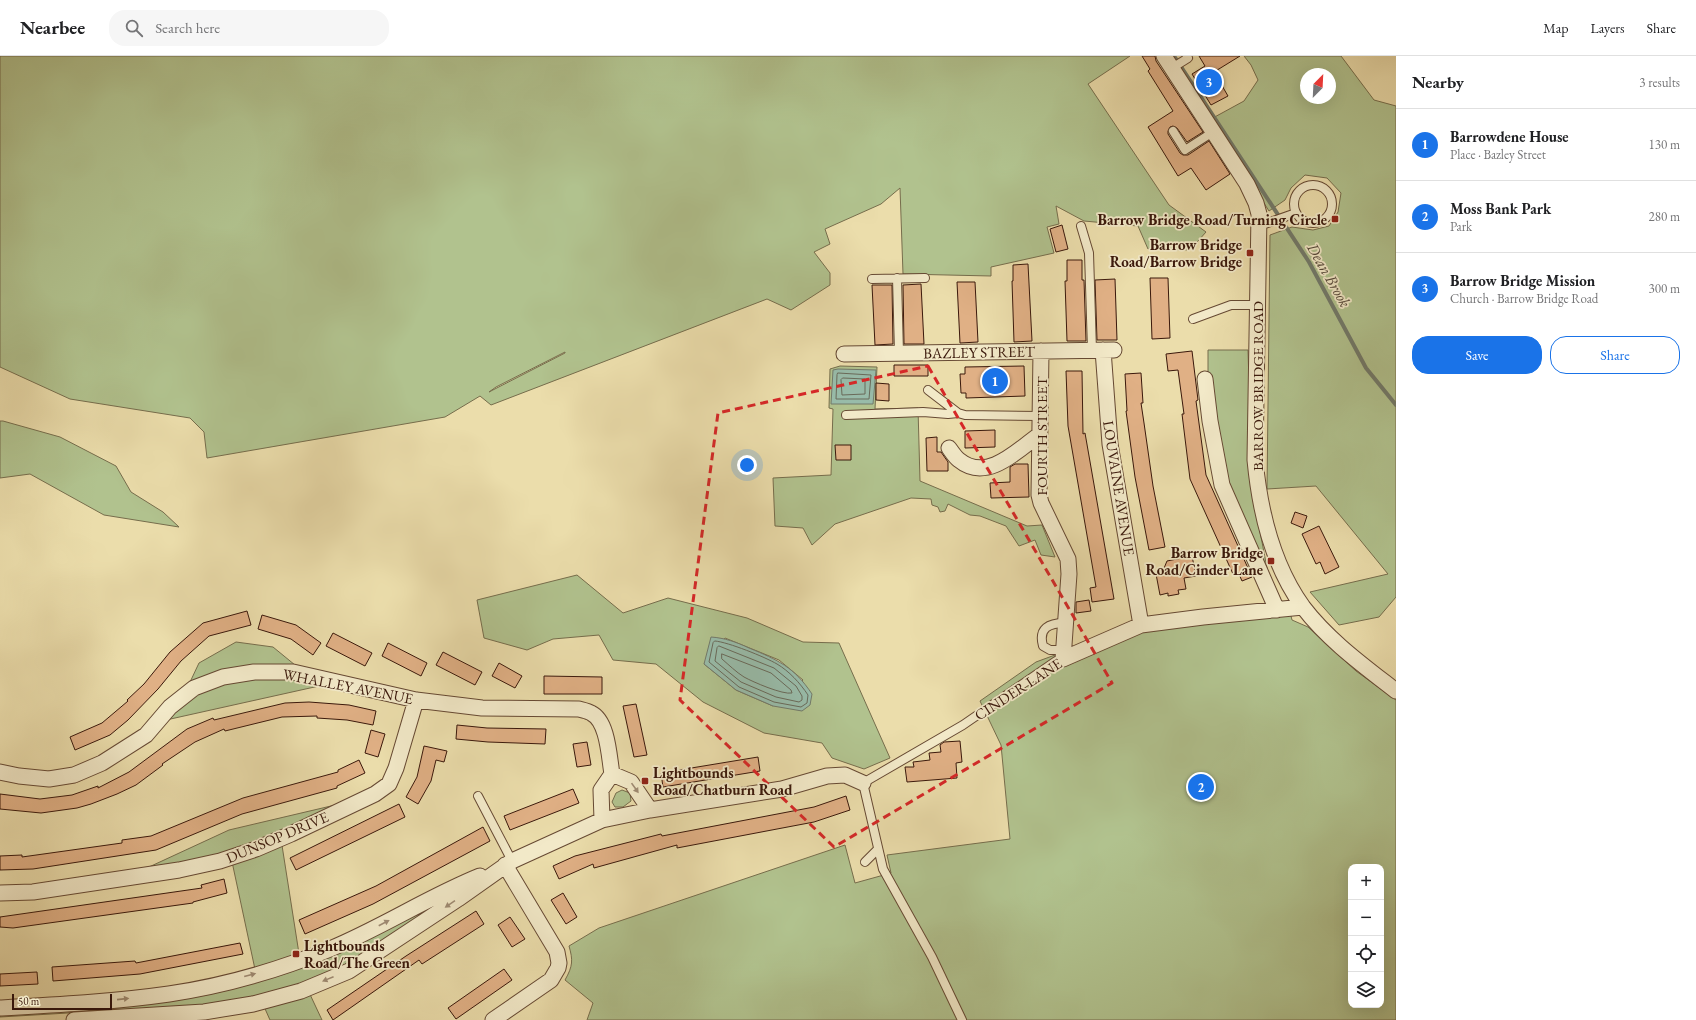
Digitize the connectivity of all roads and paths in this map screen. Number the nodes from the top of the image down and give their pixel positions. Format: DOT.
graph roads {
  1 [pos="1187,57"];
  2 [pos="1168,62"];
  3 [pos="1173,131"];
  4 [pos="1213,132"];
  5 [pos="1296,214"];
  6 [pos="1264,225"];
  7 [pos="1081,226"];
  8 [pos="897,278"];
  9 [pos="925,278"];
  10 [pos="872,279"];
  11 [pos="1257,305"];
  12 [pos="1193,319"];
  13 [pos="1103,350"];
  14 [pos="1041,351"];
  15 [pos="899,353"];
  16 [pos="844,354"];
  17 [pos="1205,379"];
  18 [pos="928,390"];
  19 [pos="958,413"];
  20 [pos="846,414"];
  21 [pos="1040,416"];
  22 [pos="1040,434"];
  23 [pos="949,448"];
  24 [pos="1303,607"];
  25 [pos="1277,610"];
  26 [pos="1065,624"];
  27 [pos="1142,625"];
  28 [pos="1063,654"];
  29 [pos="1396,691"];
  30 [pos="416,700"];
  31 [pos="0,772"];
  32 [pos="612,774"];
  33 [pos="863,783"];
  34 [pos="478,796"];
  35 [pos="650,810"];
  36 [pos="602,820"];
  37 [pos="878,849"];
  38 [pos="865,862"];
  39 [pos="508,863"];
  40 [pos="0,893"];
  41 [pos="0,1008"];
  42 [pos="74,1020"];
  43 [pos="494,1020"];
  44 [pos="962,1020"];
  1 -- 2 [label="lane"];
  2 -- 4 [label="street, BARROW BRIDGE ROAD"];
  3 -- 4 [label="lane"];
  4 -- 6 [label="street, BARROW BRIDGE ROAD"];
  5 -- 5 [label="lane"];
  5 -- 6 [label="lane"];
  6 -- 11 [label="street, BARROW BRIDGE ROAD"];
  7 -- 13 [label="lane"];
  8 -- 9 [label="lane"];
  8 -- 10 [label="lane"];
  8 -- 15 [label="lane"];
  11 -- 12 [label="lane"];
  11 -- 24 [label="street, BARROW BRIDGE ROAD"];
  13 -- 14 [label="street, BAZLEY STREET"];
  13 -- 27 [label="street, LOUVAINE AVENUE"];
  14 -- 15 [label="street, BAZLEY STREET"];
  14 -- 21 [label="street, FOURTH STREET"];
  15 -- 16 [label="street, BAZLEY STREET"];
  17 -- 25 [label="street"];
  18 -- 19 [label="lane"];
  19 -- 20 [label="lane"];
  19 -- 21 [label="lane"];
  21 -- 22 [label="street, FOURTH STREET"];
  22 -- 23 [label="street"];
  22 -- 26 [label="street, FOURTH STREET"];
  24 -- 25 [label="street, CINDER LANE"];
  24 -- 29 [label="street, BARROW BRIDGE ROAD"];
  25 -- 27 [label="street, CINDER LANE"];
  26 -- 28 [label="street, FOURTH STREET"];
  26 -- 28 [label="lane"];
  27 -- 28 [label="street, CINDER LANE"];
  28 -- 33 [label="lane, CINDER LANE"];
  30 -- 31 [label="street, WHALLEY AVENUE"];
  30 -- 32 [label="street, WHALLEY AVENUE"];
  30 -- 40 [label="street, DUNSOP DRIVE"];
  32 -- 35 [label="street, one-way"];
  32 -- 36 [label="street"];
  33 -- 35 [label="street"];
  33 -- 37 [label="lane"];
  34 -- 39 [label="lane"];
  35 -- 36 [label="street"];
  36 -- 39 [label="street"];
  37 -- 38 [label="lane"];
  37 -- 44 [label="lane"];
  41 -- 39 [label="street, one-way"];
  39 -- 42 [label="street, one-way"];
  39 -- 43 [label="street"];
}
